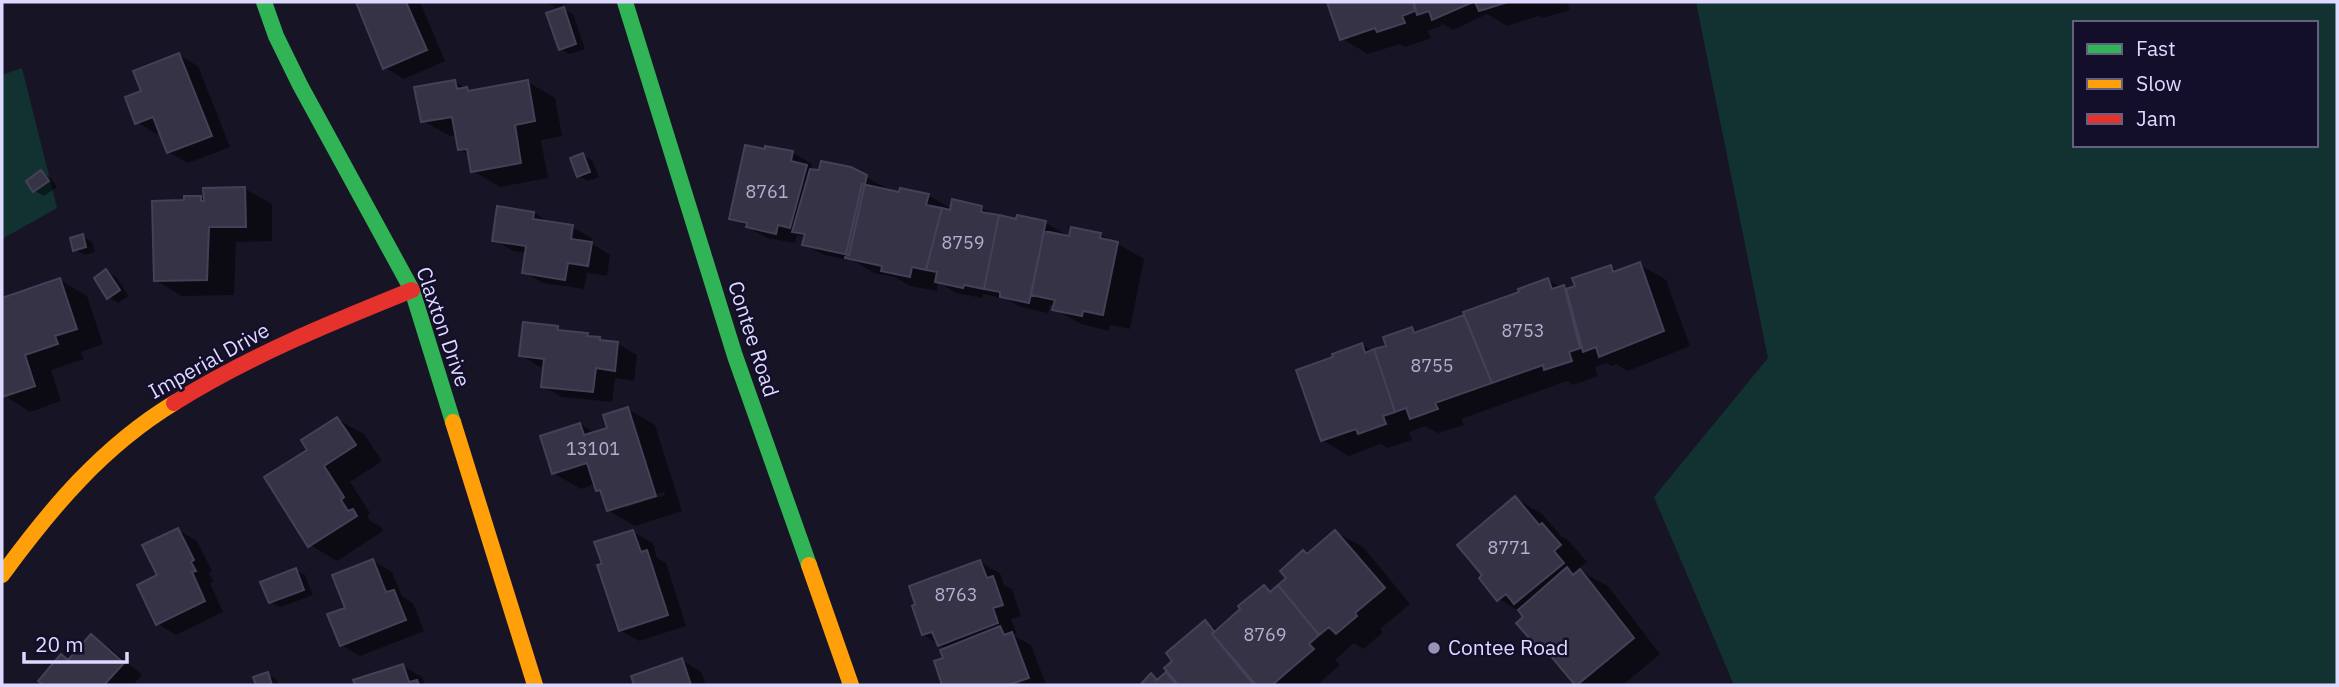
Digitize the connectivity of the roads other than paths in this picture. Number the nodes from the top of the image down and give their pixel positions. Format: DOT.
graph roads {
  1 [pos="264,2"];
  2 [pos="625,2"];
  3 [pos="412,290"];
  4 [pos="2,575"];
  5 [pos="535,685"];
  6 [pos="851,685"];
  1 -- 3 [label="street, Claxton Drive"];
  2 -- 6 [label="street, Contee Road"];
  3 -- 4 [label="street, Imperial Drive"];
  3 -- 5 [label="street, Claxton Drive"];
}
